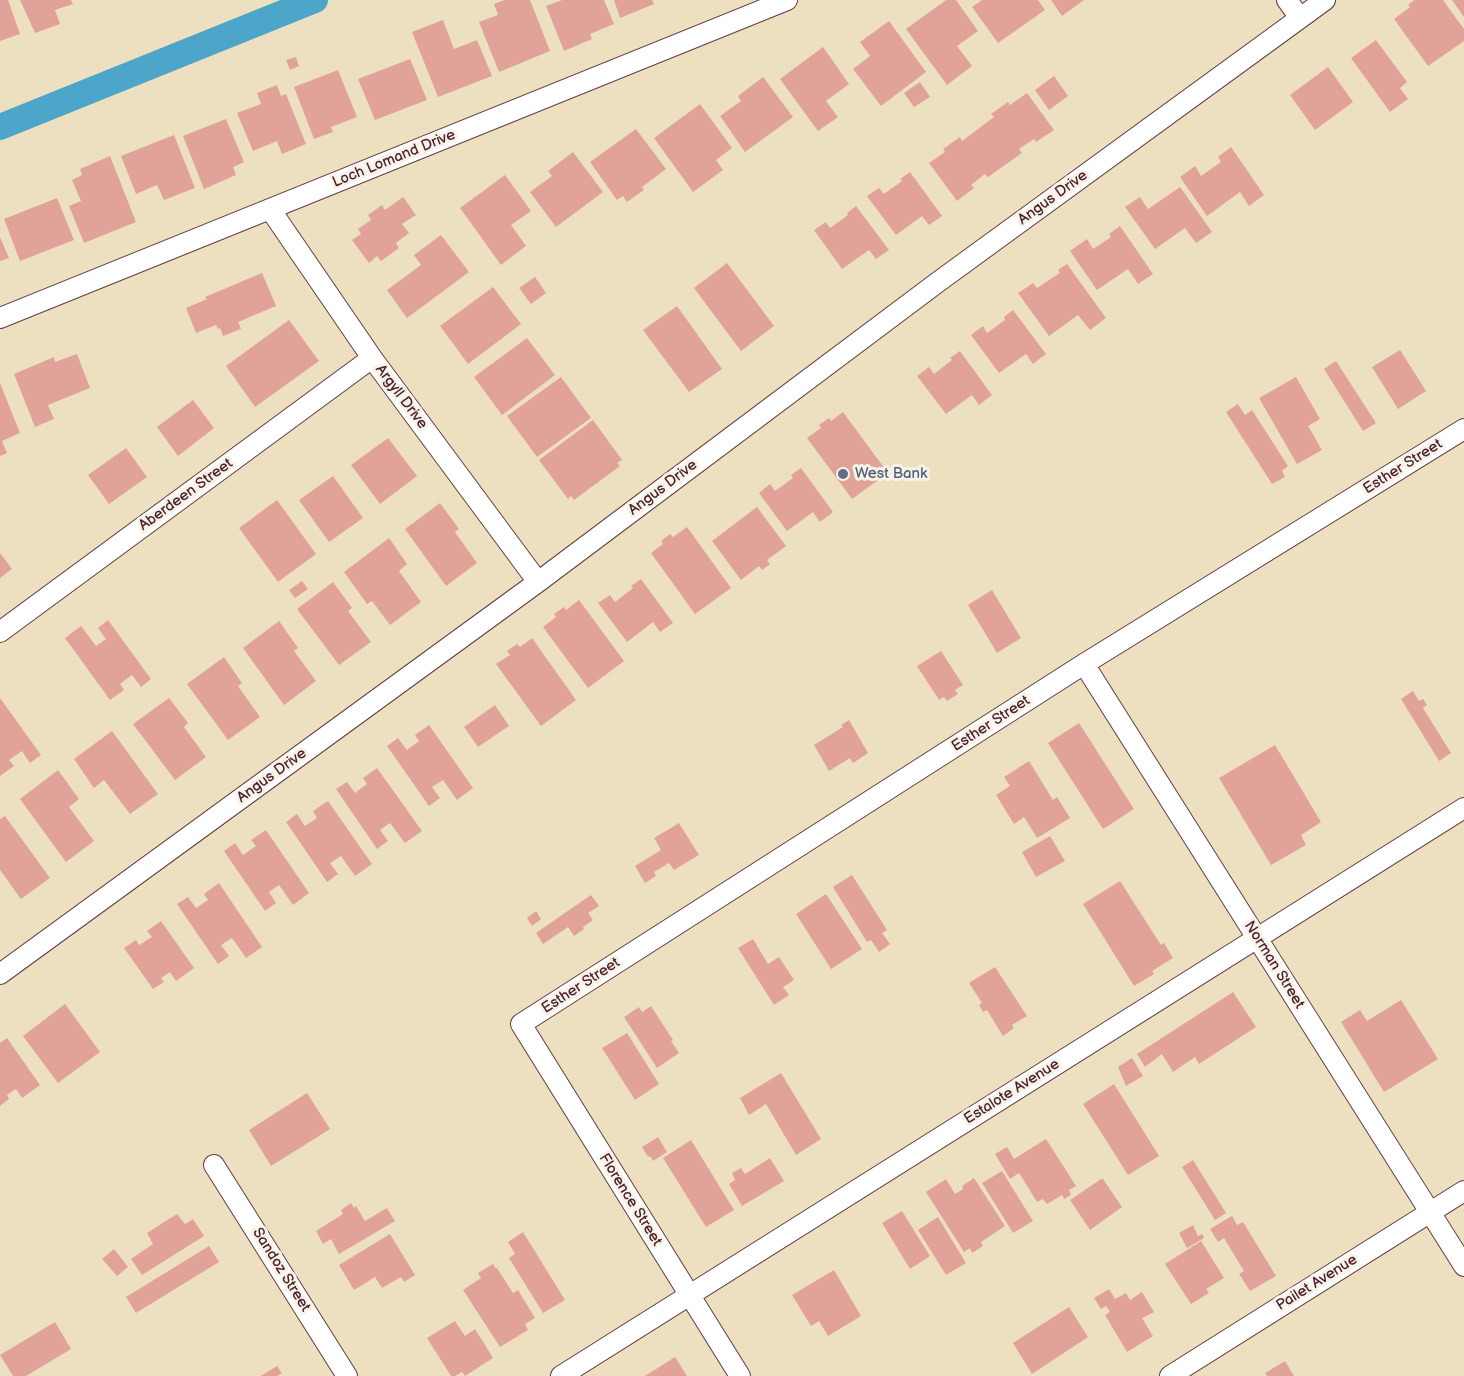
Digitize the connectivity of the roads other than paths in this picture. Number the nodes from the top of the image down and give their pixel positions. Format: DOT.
graph roads {
  1 [pos="788,0"];
  2 [pos="1287,0"];
  3 [pos="1325,0"];
  4 [pos="1300,18"];
  5 [pos="270,209"];
  6 [pos="0,318"];
  7 [pos="372,358"];
  8 [pos="1464,429"];
  9 [pos="538,582"];
  10 [pos="0,632"];
  11 [pos="1084,664"];
  12 [pos="1464,808"];
  13 [pos="1257,938"];
  14 [pos="0,974"];
  15 [pos="521,1024"];
  16 [pos="214,1165"];
  17 [pos="1464,1191"];
  18 [pos="1431,1211"];
  19 [pos="1464,1266"];
  20 [pos="689,1295"];
  21 [pos="347,1376"];
  22 [pos="561,1376"];
  23 [pos="740,1376"];
  24 [pos="1170,1376"];
  1 -- 5 [label="street, Loch Lomand Drive"];
  2 -- 4 [label="street"];
  3 -- 4 [label="street, Angus Drive"];
  4 -- 9 [label="street, Angus Drive"];
  5 -- 6 [label="street, Loch Lomand Drive"];
  5 -- 7 [label="street, Argyll Drive"];
  7 -- 9 [label="street, Argyll Drive"];
  7 -- 10 [label="street, Aberdeen Street"];
  8 -- 11 [label="street, Esther Street"];
  9 -- 14 [label="street, Angus Drive"];
  11 -- 13 [label="street, Norman Street"];
  11 -- 15 [label="street, Esther Street"];
  12 -- 13 [label="street, Estalote Avenue"];
  13 -- 18 [label="street, Norman Street"];
  13 -- 20 [label="street, Estalote Avenue"];
  15 -- 20 [label="street, Florence Street"];
  16 -- 21 [label="street, Sandoz Street"];
  17 -- 18 [label="street, Pailet Avenue"];
  18 -- 19 [label="street, Norman Street"];
  18 -- 24 [label="street, Pailet Avenue"];
  20 -- 22 [label="street, Estalote Avenue"];
  20 -- 23 [label="street, Florence Street"];
}
